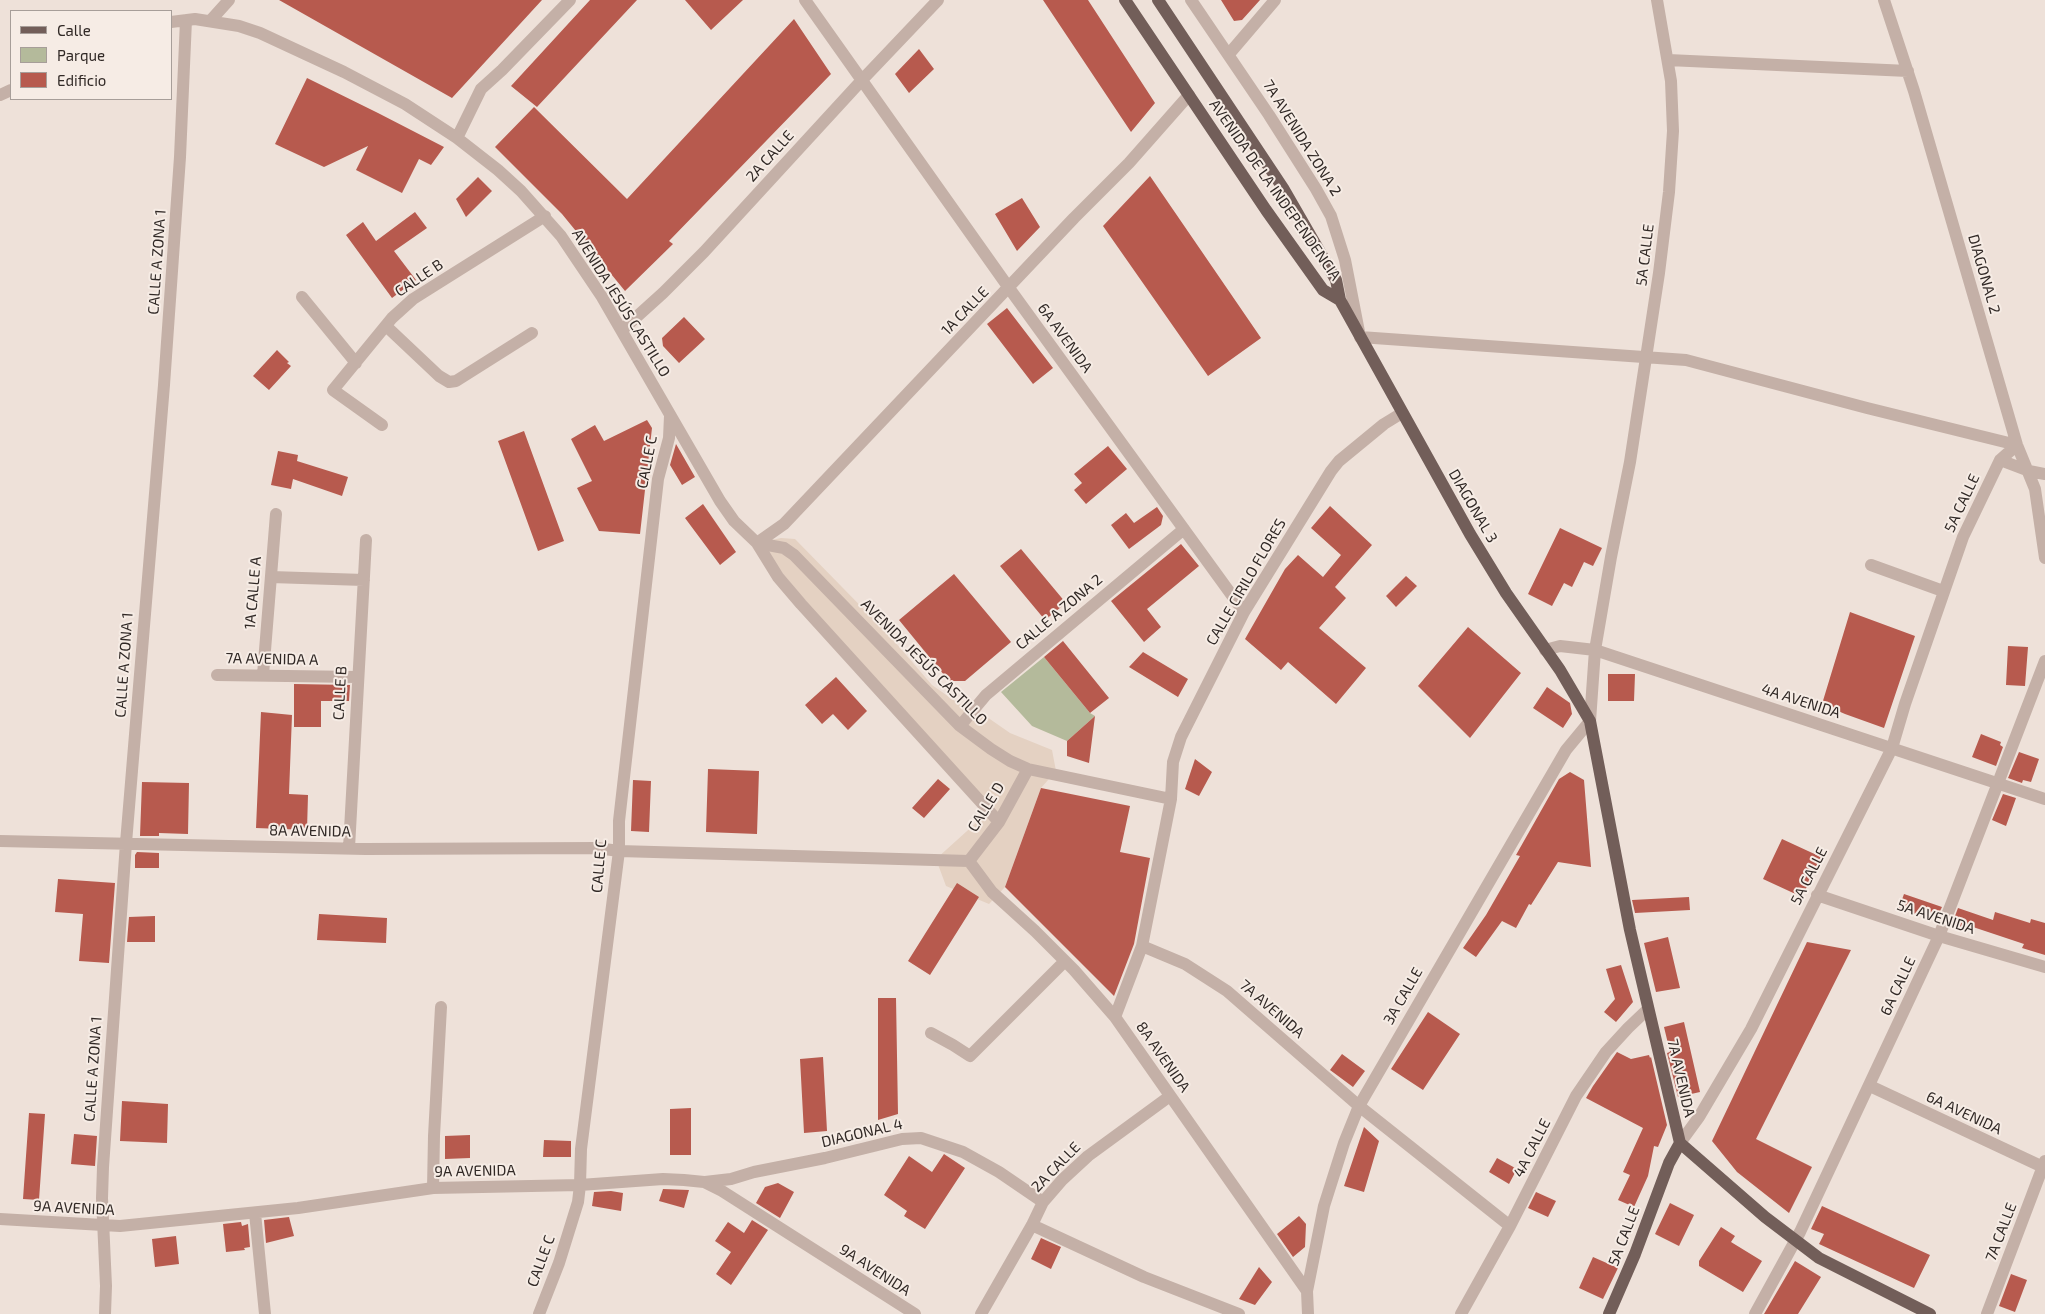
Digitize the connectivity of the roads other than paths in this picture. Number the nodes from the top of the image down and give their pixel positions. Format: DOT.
graph roads {
  1 [pos="230,0"];
  2 [pos="570,0"];
  3 [pos="805,0"];
  4 [pos="938,0"];
  5 [pos="1125,0"];
  6 [pos="1158,0"];
  7 [pos="1191,0"];
  8 [pos="1275,0"];
  9 [pos="1657,0"];
  10 [pos="1884,0"];
  11 [pos="186,20"];
  12 [pos="211,20"];
  13 [pos="172,22"];
  14 [pos="1229,54"];
  15 [pos="1668,60"];
  16 [pos="1908,71"];
  17 [pos="862,80"];
  18 [pos="1189,95"];
  19 [pos="457,138"];
  20 [pos="545,216"];
  21 [pos="1009,288"];
  22 [pos="302,297"];
  23 [pos="1340,300"];
  24 [pos="386,326"];
  25 [pos="622,330"];
  26 [pos="532,333"];
  27 [pos="1360,337"];
  28 [pos="1646,357"];
  29 [pos="356,363"];
  30 [pos="1402,413"];
  31 [pos="670,416"];
  32 [pos="382,425"];
  33 [pos="2017,445"];
  34 [pos="2000,460"];
  35 [pos="2029,472"];
  36 [pos="2045,474"];
  37 [pos="276,514"];
  38 [pos="1184,529"];
  39 [pos="366,540"];
  40 [pos="757,542"];
  41 [pos="2045,558"];
  42 [pos="1871,565"];
  43 [pos="271,577"];
  44 [pos="364,580"];
  45 [pos="1943,591"];
  46 [pos="1244,612"];
  47 [pos="1545,650"];
  48 [pos="1595,650"];
  49 [pos="2045,661"];
  50 [pos="217,675"];
  51 [pos="263,675"];
  52 [pos="357,677"];
  53 [pos="1590,721"];
  54 [pos="960,726"];
  55 [pos="1892,748"];
  56 [pos="1028,769"];
  57 [pos="1998,783"];
  58 [pos="1171,799"];
  59 [pos="2045,799"];
  60 [pos="999,822"];
  61 [pos="0,841"];
  62 [pos="126,844"];
  63 [pos="349,848"];
  64 [pos="620,851"];
  65 [pos="969,861"];
  66 [pos="1817,895"];
  67 [pos="1939,936"];
  68 [pos="1142,946"];
  69 [pos="1065,961"];
  70 [pos="2045,967"];
  71 [pos="441,1007"];
  72 [pos="1648,1010"];
  73 [pos="1115,1018"];
  74 [pos="931,1033"];
  75 [pos="1870,1086"];
  76 [pos="1170,1096"];
  77 [pos="1359,1106"];
  78 [pos="1680,1143"];
  79 [pos="2044,1166"];
  80 [pos="704,1182"];
  81 [pos="580,1186"];
  82 [pos="433,1188"];
  83 [pos="1043,1202"];
  84 [pos="255,1213"];
  85 [pos="0,1219"];
  86 [pos="103,1226"];
  87 [pos="1032,1226"];
  88 [pos="1510,1226"];
  89 [pos="1795,1240"];
  90 [pos="1307,1291"];
  91 [pos="105,1314"];
  92 [pos="265,1314"];
  93 [pos="539,1314"];
  94 [pos="915,1314"];
  95 [pos="981,1314"];
  96 [pos="1239,1314"];
  97 [pos="1308,1314"];
  98 [pos="1462,1314"];
  99 [pos="1609,1314"];
  100 [pos="1754,1314"];
  101 [pos="1930,1314"];
  102 [pos="1987,1314"];
  1 -- 12 [label="street"];
  2 -- 19 [label="street"];
  3 -- 17 [label="street, 6A AVENIDA"];
  4 -- 17 [label="street, 2A CALLE"];
  5 -- 18 [label="main road, AVENIDA DE LA INDEPENDENCIA"];
  6 -- 23 [label="main road, AVENIDA DE LA INDEPENDENCIA"];
  7 -- 14 [label="street, 7A AVENIDA ZONA 2"];
  8 -- 14 [label="street"];
  9 -- 15 [label="street, 5A CALLE"];
  10 -- 16 [label="street, DIAGONAL 2"];
  11 -- 12 [label="street, AVENIDA JESÚS CASTILLO"];
  11 -- 13 [label="street, AVENIDA JESÚS CASTILLO"];
  11 -- 62 [label="street, CALLE A ZONA 1"];
  12 -- 19 [label="street, AVENIDA JESÚS CASTILLO"];
  14 -- 27 [label="street, 7A AVENIDA ZONA 2"];
  15 -- 16 [label="street"];
  15 -- 28 [label="street, 5A CALLE"];
  16 -- 33 [label="street, DIAGONAL 2"];
  17 -- 21 [label="street, 6A AVENIDA"];
  17 -- 25 [label="street, 2A CALLE"];
  18 -- 21 [label="street, 1A CALLE"];
  18 -- 23 [label="main road, AVENIDA DE LA INDEPENDENCIA"];
  19 -- 20 [label="street, AVENIDA JESÚS CASTILLO"];
  20 -- 24 [label="street, CALLE B"];
  20 -- 25 [label="street, AVENIDA JESÚS CASTILLO"];
  21 -- 38 [label="street, 6A AVENIDA"];
  21 -- 40 [label="street, 1A CALLE"];
  22 -- 29 [label="street"];
  23 -- 27 [label="main road, DIAGONAL 3"];
  24 -- 26 [label="street"];
  24 -- 29 [label="street, CALLE B"];
  25 -- 31 [label="street, AVENIDA JESÚS CASTILLO"];
  27 -- 28 [label="street"];
  27 -- 30 [label="main road, DIAGONAL 3"];
  28 -- 33 [label="street"];
  28 -- 48 [label="street, 5A CALLE"];
  29 -- 32 [label="street, CALLE B"];
  30 -- 46 [label="street, CALLE CIRILO FLORES"];
  30 -- 47 [label="main road, DIAGONAL 3"];
  31 -- 40 [label="street, AVENIDA JESÚS CASTILLO"];
  31 -- 64 [label="street, CALLE C"];
  33 -- 34 [label="street, 5A CALLE"];
  33 -- 35 [label="street, DIAGONAL 2"];
  34 -- 35 [label="street"];
  34 -- 45 [label="street, 5A CALLE"];
  35 -- 36 [label="street"];
  35 -- 41 [label="street, DIAGONAL 2"];
  37 -- 43 [label="street, 1A CALLE A"];
  38 -- 46 [label="street, 6A AVENIDA"];
  38 -- 54 [label="street, CALLE A ZONA 2"];
  39 -- 44 [label="street, CALLE B"];
  40 -- 54 [label="street, AVENIDA JESÚS CASTILLO"];
  40 -- 60 [label="street, AVENIDA JESÚS CASTILLO"];
  42 -- 45 [label="street"];
  43 -- 44 [label="street"];
  43 -- 51 [label="street, 1A CALLE A"];
  44 -- 52 [label="street, CALLE B"];
  45 -- 55 [label="street, 5A CALLE"];
  46 -- 58 [label="street, CALLE CIRILO FLORES"];
  47 -- 48 [label="street, 4A AVENIDA"];
  47 -- 53 [label="main road, DIAGONAL 3"];
  48 -- 53 [label="street, 5A CALLE"];
  48 -- 55 [label="street, 4A AVENIDA"];
  49 -- 57 [label="street, 6A CALLE"];
  50 -- 51 [label="street, 7A AVENIDA A"];
  51 -- 52 [label="street, 7A AVENIDA A"];
  52 -- 63 [label="street, CALLE B"];
  53 -- 72 [label="main road, 7A AVENIDA"];
  53 -- 77 [label="street, 3A CALLE"];
  54 -- 56 [label="street, AVENIDA JESÚS CASTILLO"];
  55 -- 57 [label="street, 4A AVENIDA"];
  55 -- 66 [label="street, 5A CALLE"];
  56 -- 58 [label="street, AVENIDA JESÚS CASTILLO"];
  56 -- 60 [label="street, CALLE D"];
  57 -- 59 [label="street, 4A AVENIDA"];
  57 -- 67 [label="street, 6A CALLE"];
  58 -- 68 [label="street"];
  60 -- 65 [label="street, CALLE D"];
  61 -- 62 [label="street, 8A AVENIDA"];
  62 -- 63 [label="street, 8A AVENIDA"];
  62 -- 86 [label="street, CALLE A ZONA 1"];
  63 -- 64 [label="street, 8A AVENIDA"];
  64 -- 65 [label="street, 8A AVENIDA"];
  64 -- 81 [label="street, CALLE C"];
  65 -- 69 [label="street, 8A AVENIDA"];
  66 -- 67 [label="street, 5A AVENIDA"];
  66 -- 78 [label="street, 5A CALLE"];
  67 -- 70 [label="street, 5A AVENIDA"];
  67 -- 75 [label="street, 6A CALLE"];
  68 -- 73 [label="street"];
  68 -- 77 [label="street, 7A AVENIDA"];
  69 -- 73 [label="street, 8A AVENIDA"];
  69 -- 74 [label="street"];
  71 -- 82 [label="street"];
  72 -- 78 [label="main road, 7A AVENIDA"];
  72 -- 88 [label="street, 4A CALLE"];
  73 -- 76 [label="street, 8A AVENIDA"];
  75 -- 79 [label="street, 6A AVENIDA"];
  75 -- 89 [label="street, 6A CALLE"];
  76 -- 83 [label="street, 2A CALLE"];
  76 -- 90 [label="street, 8A AVENIDA"];
  77 -- 88 [label="street, 7A AVENIDA"];
  77 -- 90 [label="street, 3A CALLE"];
  78 -- 89 [label="main road"];
  78 -- 99 [label="main road, 5A CALLE"];
  79 -- 102 [label="street, 7A CALLE"];
  80 -- 81 [label="street, 9A AVENIDA"];
  80 -- 83 [label="street, DIAGONAL 4"];
  80 -- 94 [label="street, 9A AVENIDA"];
  81 -- 82 [label="street, 9A AVENIDA"];
  81 -- 93 [label="street, CALLE C"];
  82 -- 84 [label="street, 9A AVENIDA"];
  83 -- 87 [label="street, 2A CALLE"];
  84 -- 86 [label="street, 9A AVENIDA"];
  84 -- 92 [label="street"];
  85 -- 86 [label="street, 9A AVENIDA"];
  86 -- 91 [label="street, CALLE A ZONA 1"];
  87 -- 95 [label="street, 2A CALLE"];
  87 -- 96 [label="street"];
  88 -- 98 [label="street, 4A CALLE"];
  89 -- 100 [label="street, 6A CALLE"];
  89 -- 101 [label="main road"];
  90 -- 97 [label="street, 3A CALLE"];
}
